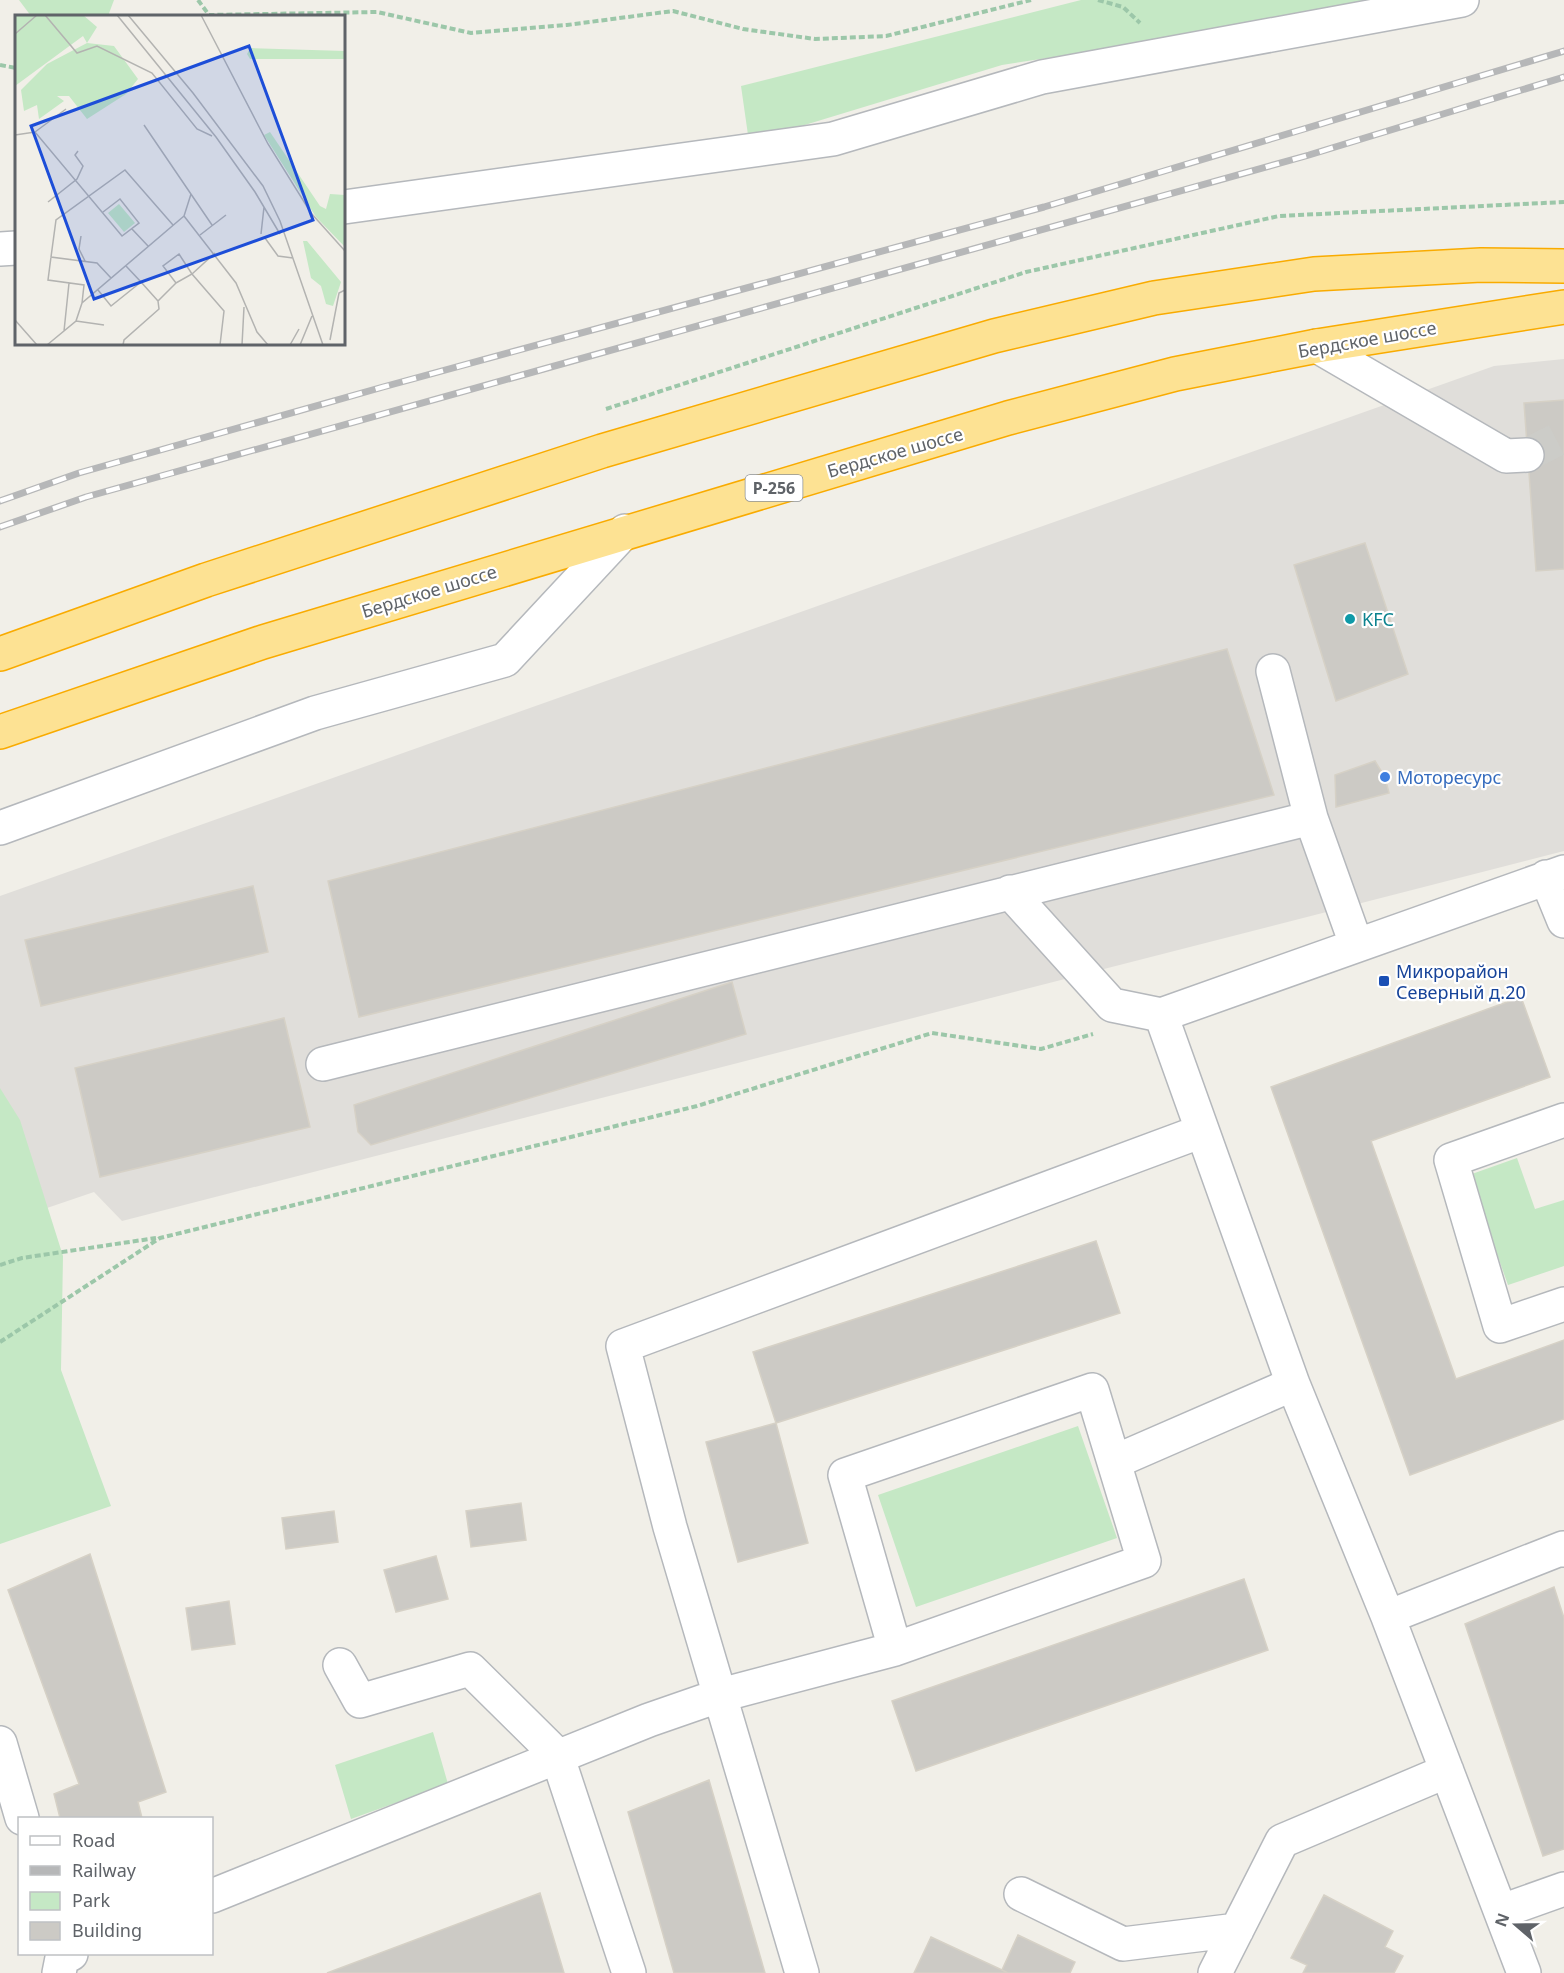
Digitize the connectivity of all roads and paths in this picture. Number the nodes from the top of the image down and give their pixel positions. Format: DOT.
graph roads {
  1 [pos="198,0"];
  2 [pos="1031,0"];
  3 [pos="1462,0"];
  4 [pos="207,15"];
  5 [pos="250,15"];
  6 [pos="0,65"];
  7 [pos="15,68"];
  8 [pos="345,207"];
  9 [pos="15,248"];
  10 [pos="0,249"];
  11 [pos="1564,266"];
  12 [pos="1564,306"];
  13 [pos="1317,346"];
  14 [pos="1527,455"];
  15 [pos="626,531"];
  16 [pos="0,654"];
  17 [pos="1273,671"];
  18 [pos="0,732"];
  19 [pos="1311,818"];
  20 [pos="0,828"];
  21 [pos="1555,874"];
  22 [pos="1010,892"];
  23 [pos="1564,921"];
  24 [pos="1356,944"];
  25 [pos="1161,1014"];
  26 [pos="1095,1033"];
  27 [pos="323,1064"];
  28 [pos="1564,1120"];
  29 [pos="1202,1131"];
  30 [pos="160,1238"];
  31 [pos="0,1265"];
  32 [pos="1564,1304"];
  33 [pos="0,1342"];
  34 [pos="1293,1384"];
  35 [pos="1114,1462"];
  36 [pos="1564,1548"];
  37 [pos="1388,1617"];
  38 [pos="895,1649"];
  39 [pos="340,1665"];
  40 [pos="721,1695"];
  41 [pos="0,1743"];
  42 [pos="557,1755"];
  43 [pos="1447,1771"];
  44 [pos="22,1817"];
  45 [pos="1564,1889"];
  46 [pos="1021,1894"];
  47 [pos="213,1896"];
  48 [pos="1502,1911"];
  49 [pos="1237,1929"];
  50 [pos="629,1973"];
  51 [pos="802,1973"];
  52 [pos="1215,1973"];
  53 [pos="1524,1973"];
  1 -- 4 [label="path"];
  2 -- 5 [label="path"];
  3 -- 8 [label="street"];
  6 -- 7 [label="path"];
  9 -- 10 [label="street"];
  11 -- 16 [label="highway"];
  12 -- 13 [label="highway, Бердское шоссе / Р-256"];
  13 -- 14 [label="street"];
  13 -- 15 [label="highway, Бердское шоссе / Р-256"];
  15 -- 18 [label="highway, Бердское шоссе / Р-256"];
  15 -- 20 [label="street"];
  17 -- 19 [label="street"];
  19 -- 22 [label="street"];
  19 -- 24 [label="street"];
  21 -- 23 [label="street"];
  21 -- 24 [label="street"];
  22 -- 25 [label="street"];
  22 -- 27 [label="street"];
  24 -- 25 [label="street"];
  25 -- 29 [label="street"];
  26 -- 30 [label="path"];
  28 -- 32 [label="street"];
  29 -- 34 [label="street"];
  29 -- 40 [label="street"];
  30 -- 31 [label="path"];
  30 -- 33 [label="path"];
  34 -- 35 [label="street"];
  34 -- 37 [label="street"];
  35 -- 38 [label="street"];
  35 -- 38 [label="street"];
  36 -- 37 [label="street"];
  37 -- 43 [label="street"];
  38 -- 40 [label="street"];
  39 -- 42 [label="street"];
  40 -- 42 [label="street"];
  40 -- 51 [label="street"];
  41 -- 44 [label="street"];
  42 -- 47 [label="street"];
  42 -- 50 [label="street"];
  43 -- 48 [label="street"];
  43 -- 49 [label="street"];
  45 -- 48 [label="street"];
  46 -- 49 [label="street"];
  48 -- 53 [label="street"];
  49 -- 52 [label="street"];
}
